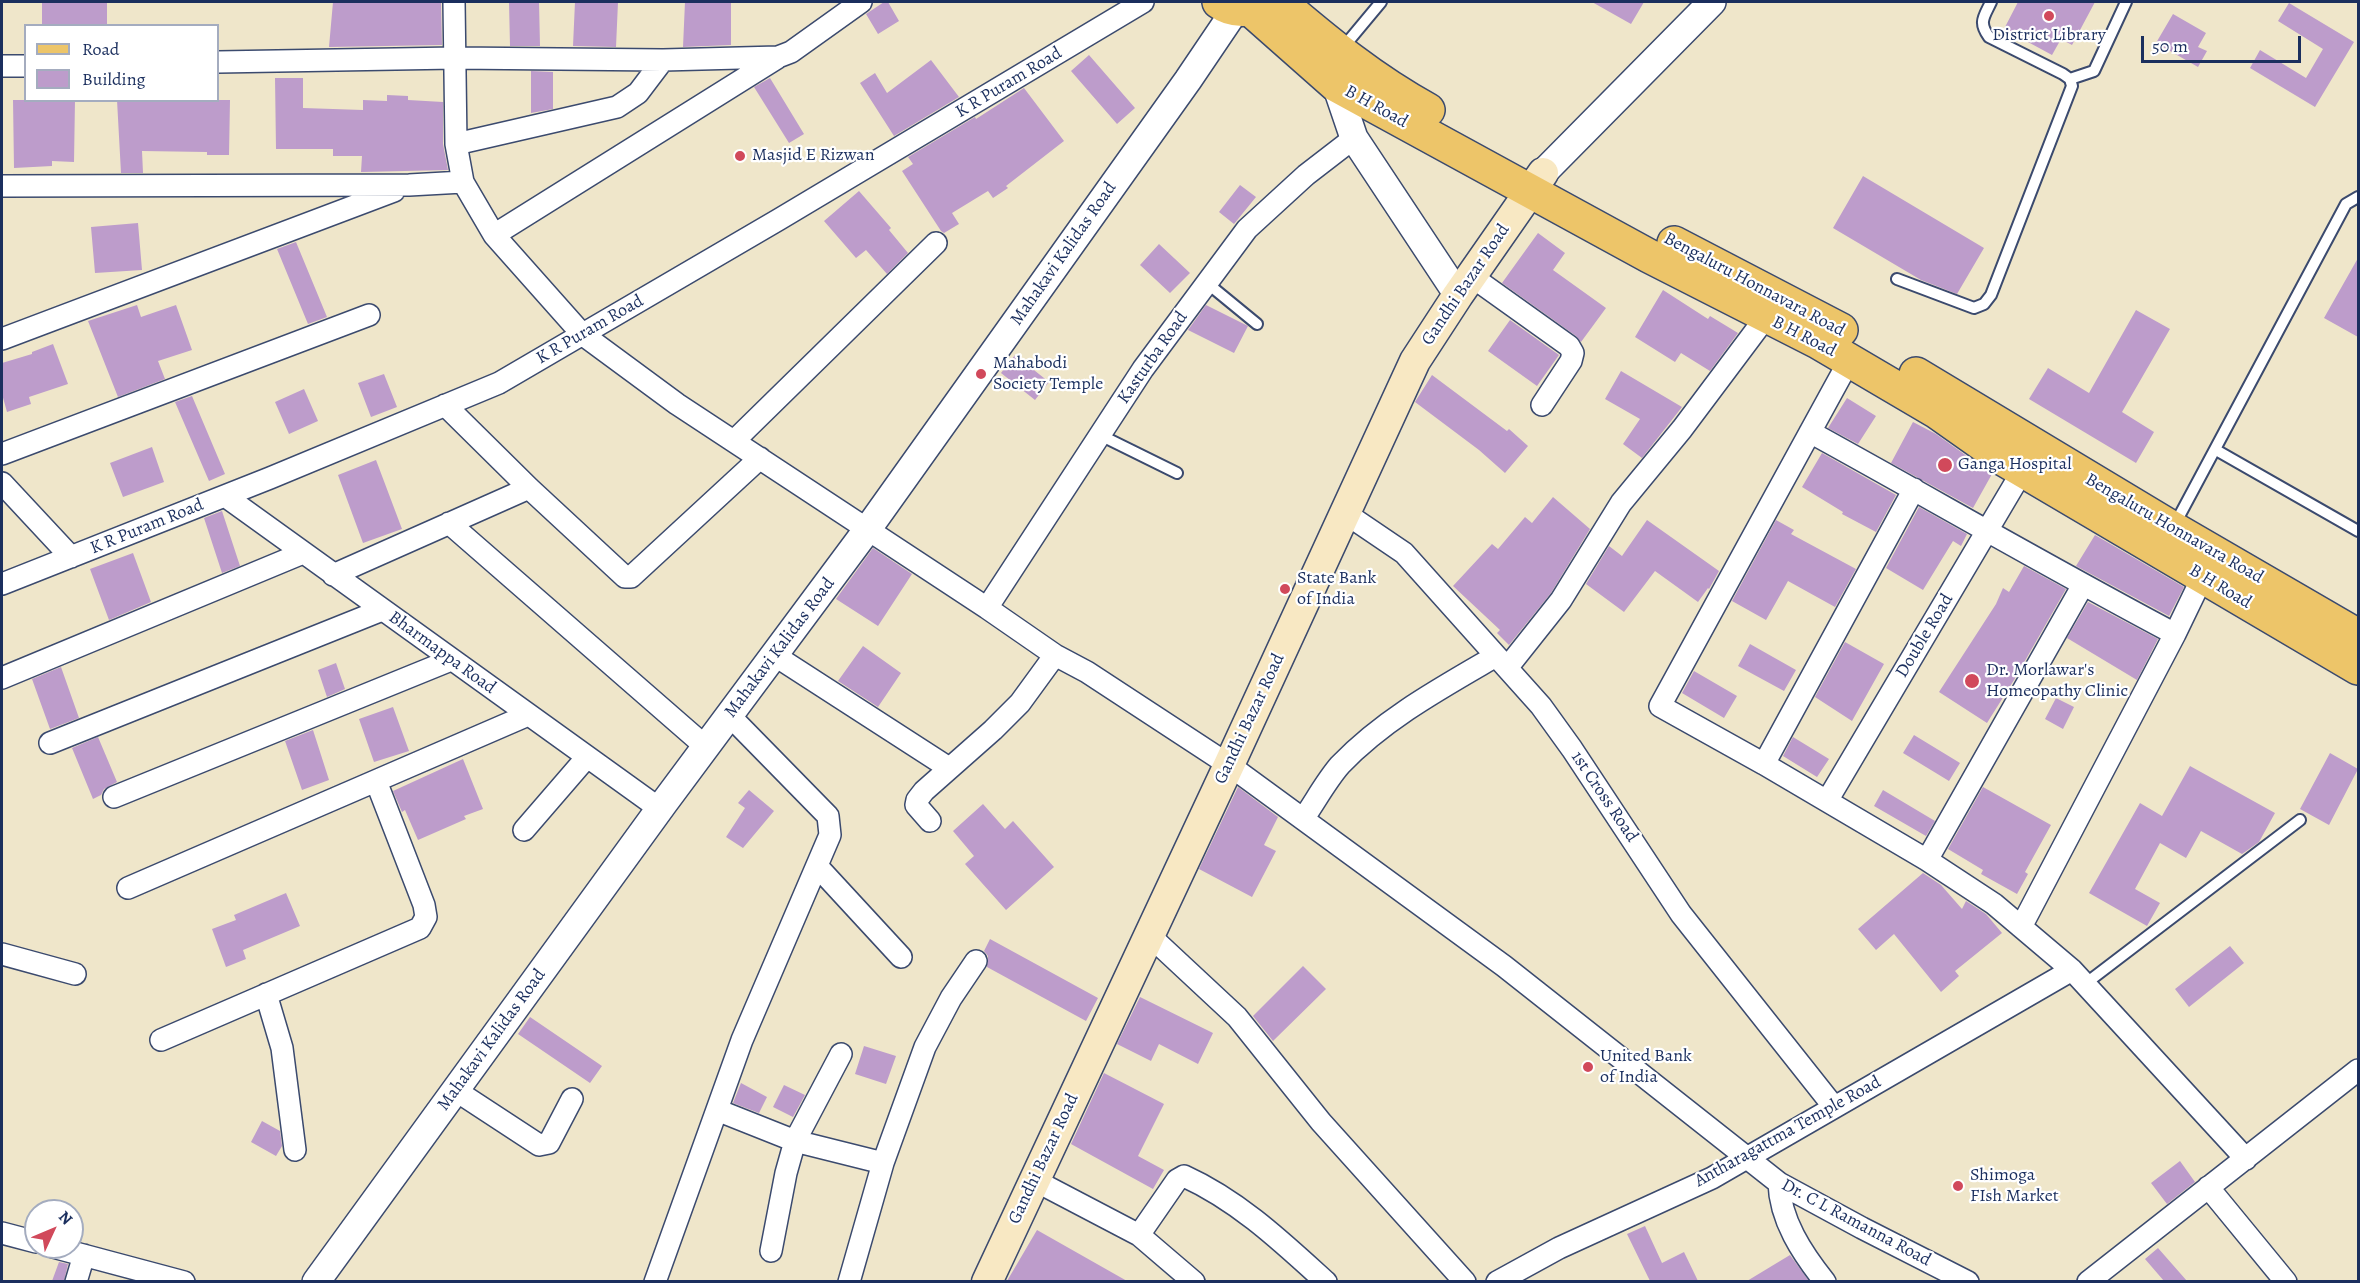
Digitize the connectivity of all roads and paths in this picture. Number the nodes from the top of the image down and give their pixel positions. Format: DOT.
graph roads {
  1 [pos="454,2"];
  2 [pos="861,2"];
  3 [pos="1143,2"];
  4 [pos="1381,2"];
  5 [pos="1712,2"];
  6 [pos="1991,2"];
  7 [pos="2126,2"];
  8 [pos="1250,5"];
  9 [pos="1339,52"];
  10 [pos="778,57"];
  11 [pos="455,58"];
  12 [pos="663,60"];
  13 [pos="219,62"];
  14 [pos="2,66"];
  15 [pos="24,66"];
  16 [pos="2070,80"];
  17 [pos="1336,85"];
  18 [pos="1354,138"];
  19 [pos="456,144"];
  20 [pos="464,182"];
  21 [pos="1537,182"];
  22 [pos="409,185"];
  23 [pos="2,186"];
  24 [pos="2358,197"];
  25 [pos="494,236"];
  26 [pos="936,243"];
  27 [pos="1897,279"];
  28 [pos="1207,283"];
  29 [pos="1464,285"];
  30 [pos="369,315"];
  31 [pos="1766,317"];
  32 [pos="1257,324"];
  33 [pos="582,334"];
  34 [pos="2,339"];
  35 [pos="1849,361"];
  36 [pos="445,405"];
  37 [pos="1542,405"];
  38 [pos="1810,432"];
  39 [pos="1100,435"];
  40 [pos="734,441"];
  41 [pos="2216,450"];
  42 [pos="2,454"];
  43 [pos="760,458"];
  44 [pos="2023,470"];
  45 [pos="1177,473"];
  46 [pos="2,483"];
  47 [pos="529,488"];
  48 [pos="1914,489"];
  49 [pos="225,496"];
  50 [pos="1345,513"];
  51 [pos="449,523"];
  52 [pos="2172,528"];
  53 [pos="867,530"];
  54 [pos="1988,530"];
  55 [pos="2358,531"];
  56 [pos="303,553"];
  57 [pos="71,557"];
  58 [pos="333,575"];
  59 [pos="2203,576"];
  60 [pos="2,584"];
  61 [pos="2083,585"];
  62 [pos="987,608"];
  63 [pos="382,610"];
  64 [pos="2175,634"];
  65 [pos="2358,636"];
  66 [pos="774,655"];
  67 [pos="1055,655"];
  68 [pos="452,660"];
  69 [pos="1501,662"];
  70 [pos="2358,668"];
  71 [pos="2,678"];
  72 [pos="528,715"];
  73 [pos="730,716"];
  74 [pos="50,743"];
  75 [pos="706,747"];
  76 [pos="587,757"];
  77 [pos="1764,764"];
  78 [pos="1229,765"];
  79 [pos="949,768"];
  80 [pos="376,781"];
  81 [pos="114,797"];
  82 [pos="1827,801"];
  83 [pos="660,809"];
  84 [pos="1303,819"];
  85 [pos="2300,820"];
  86 [pos="930,821"];
  87 [pos="524,830"];
  88 [pos="1927,860"];
  89 [pos="817,867"];
  90 [pos="129,888"];
  91 [pos="2021,927"];
  92 [pos="1149,935"];
  93 [pos="2,954"];
  94 [pos="901,957"];
  95 [pos="976,961"];
  96 [pos="75,974"];
  97 [pos="2078,977"];
  98 [pos="267,994"];
  99 [pos="161,1040"];
  100 [pos="841,1054"];
  101 [pos="2358,1070"];
  102 [pos="455,1090"];
  103 [pos="572,1099"];
  104 [pos="1834,1107"];
  105 [pos="717,1110"];
  106 [pos="795,1142"];
  107 [pos="295,1150"];
  108 [pos="1746,1159"];
  109 [pos="2246,1159"];
  110 [pos="883,1163"];
  111 [pos="1034,1180"];
  112 [pos="1779,1183"];
  113 [pos="2208,1187"];
  114 [pos="2,1233"];
  115 [pos="1139,1235"];
  116 [pos="24,1239"];
  117 [pos="771,1251"];
  118 [pos="84,1255"];
  119 [pos="83,1259"];
  120 [pos="75,1281"];
  121 [pos="184,1281"];
  122 [pos="316,1281"];
  123 [pos="655,1281"];
  124 [pos="849,1281"];
  125 [pos="987,1281"];
  126 [pos="1194,1281"];
  127 [pos="1326,1281"];
  128 [pos="1465,1281"];
  129 [pos="1497,1281"];
  130 [pos="1825,1281"];
  131 [pos="1968,1281"];
  132 [pos="2088,1281"];
  133 [pos="2286,1281"];
  1 -- 11 [label="street, Dr. C L Ramanna Road"];
  2 -- 10 [label="street"];
  3 -- 33 [label="street, K R Puram Road"];
  4 -- 9 [label="lane"];
  5 -- 21 [label="street"];
  6 -- 16 [label="lane"];
  7 -- 16 [label="lane"];
  8 -- 9 [label="main road, Bengaluru Honnavara Road"];
  8 -- 17 [label="main road, B H Road"];
  8 -- 53 [label="street, Mahakavi Kalidas Road"];
  9 -- 21 [label="main road, Bengaluru Honnavara Road"];
  10 -- 12 [label="street"];
  10 -- 25 [label="street"];
  11 -- 12 [label="street"];
  11 -- 13 [label="street"];
  11 -- 19 [label="street, Dr. C L Ramanna Road"];
  12 -- 19 [label="street"];
  14 -- 15 [label="street"];
  16 -- 27 [label="lane"];
  17 -- 18 [label="street"];
  17 -- 21 [label="main road, B H Road"];
  18 -- 28 [label="street, Kasturba Road"];
  18 -- 29 [label="street"];
  19 -- 20 [label="street, Dr. C L Ramanna Road"];
  20 -- 22 [label="street"];
  20 -- 25 [label="street, Dr. C L Ramanna Road"];
  21 -- 29 [label="main road, Gandhi Bazar Road"];
  21 -- 31 [label="main road, B H Road"];
  21 -- 52 [label="main road, Bengaluru Honnavara Road"];
  22 -- 23 [label="street"];
  22 -- 34 [label="street"];
  24 -- 41 [label="lane"];
  25 -- 33 [label="street, Dr. C L Ramanna Road"];
  26 -- 40 [label="street"];
  28 -- 32 [label="lane"];
  28 -- 39 [label="street, Kasturba Road"];
  29 -- 37 [label="street"];
  29 -- 50 [label="main road, Gandhi Bazar Road"];
  30 -- 42 [label="street"];
  31 -- 35 [label="main road, B H Road"];
  31 -- 69 [label="street"];
  33 -- 36 [label="street, K R Puram Road"];
  33 -- 40 [label="street, Dr. C L Ramanna Road"];
  35 -- 38 [label="street"];
  35 -- 44 [label="main road, B H Road"];
  36 -- 47 [label="street"];
  36 -- 49 [label="street, K R Puram Road"];
  38 -- 48 [label="street"];
  38 -- 77 [label="street"];
  39 -- 45 [label="lane"];
  39 -- 62 [label="street, Kasturba Road"];
  40 -- 43 [label="street, Dr. C L Ramanna Road"];
  41 -- 52 [label="lane"];
  41 -- 55 [label="lane"];
  43 -- 47 [label="street"];
  43 -- 53 [label="street, Dr. C L Ramanna Road"];
  44 -- 54 [label="street, Double Road"];
  44 -- 59 [label="main road, B H Road"];
  46 -- 57 [label="street"];
  47 -- 51 [label="street"];
  48 -- 54 [label="street"];
  48 -- 77 [label="street"];
  49 -- 56 [label="street, Bharmappa Road"];
  49 -- 57 [label="street, K R Puram Road"];
  50 -- 69 [label="street, 1st Cross Road"];
  50 -- 78 [label="main road, Gandhi Bazar Road"];
  51 -- 58 [label="street"];
  51 -- 75 [label="street"];
  52 -- 65 [label="main road, Bengaluru Honnavara Road"];
  53 -- 62 [label="street, Dr. C L Ramanna Road"];
  53 -- 66 [label="street, Mahakavi Kalidas Road"];
  54 -- 61 [label="street"];
  54 -- 82 [label="street, Double Road"];
  56 -- 58 [label="street, Bharmappa Road"];
  56 -- 71 [label="street"];
  57 -- 60 [label="street, K R Puram Road"];
  58 -- 63 [label="street, Bharmappa Road"];
  59 -- 64 [label="street"];
  59 -- 70 [label="main road, B H Road"];
  61 -- 64 [label="street"];
  61 -- 88 [label="street"];
  62 -- 67 [label="street, Dr. C L Ramanna Road"];
  63 -- 68 [label="street, Bharmappa Road"];
  63 -- 74 [label="street"];
  64 -- 91 [label="street"];
  66 -- 73 [label="street, Mahakavi Kalidas Road"];
  66 -- 79 [label="street"];
  67 -- 78 [label="street, Dr. C L Ramanna Road"];
  67 -- 79 [label="street"];
  68 -- 72 [label="street, Bharmappa Road"];
  68 -- 81 [label="street"];
  69 -- 84 [label="street"];
  69 -- 104 [label="street, 1st Cross Road"];
  72 -- 76 [label="street, Bharmappa Road"];
  72 -- 80 [label="street"];
  73 -- 75 [label="street, Mahakavi Kalidas Road"];
  73 -- 89 [label="street"];
  75 -- 83 [label="street, Mahakavi Kalidas Road"];
  76 -- 83 [label="street, Bharmappa Road"];
  76 -- 87 [label="street"];
  77 -- 82 [label="street"];
  78 -- 84 [label="street, Dr. C L Ramanna Road"];
  78 -- 92 [label="main road, Gandhi Bazar Road"];
  79 -- 86 [label="street"];
  80 -- 90 [label="street"];
  80 -- 98 [label="street"];
  82 -- 88 [label="street"];
  83 -- 102 [label="street, Mahakavi Kalidas Road"];
  84 -- 108 [label="street, Dr. C L Ramanna Road"];
  85 -- 97 [label="lane"];
  88 -- 91 [label="street"];
  89 -- 94 [label="street"];
  89 -- 105 [label="street"];
  91 -- 97 [label="street"];
  92 -- 111 [label="main road, Gandhi Bazar Road"];
  92 -- 128 [label="street"];
  93 -- 96 [label="street"];
  95 -- 110 [label="street"];
  97 -- 104 [label="street, Antharagattma Temple Road"];
  97 -- 109 [label="street"];
  98 -- 99 [label="street"];
  98 -- 107 [label="street"];
  100 -- 106 [label="street"];
  101 -- 109 [label="street"];
  102 -- 103 [label="street"];
  102 -- 122 [label="street, Mahakavi Kalidas Road"];
  104 -- 108 [label="street, Antharagattma Temple Road"];
  105 -- 106 [label="street"];
  105 -- 123 [label="street"];
  106 -- 110 [label="street"];
  106 -- 117 [label="street"];
  108 -- 112 [label="street, Dr. C L Ramanna Road"];
  108 -- 129 [label="street, Antharagattma Temple Road"];
  109 -- 113 [label="street"];
  110 -- 124 [label="street"];
  111 -- 115 [label="street"];
  111 -- 125 [label="main road, Gandhi Bazar Road"];
  112 -- 130 [label="street"];
  112 -- 131 [label="street, Dr. C L Ramanna Road"];
  113 -- 132 [label="street"];
  113 -- 133 [label="street"];
  114 -- 116 [label="street"];
  115 -- 126 [label="street"];
  115 -- 127 [label="street"];
  118 -- 121 [label="street"];
  119 -- 120 [label="street"];
}
